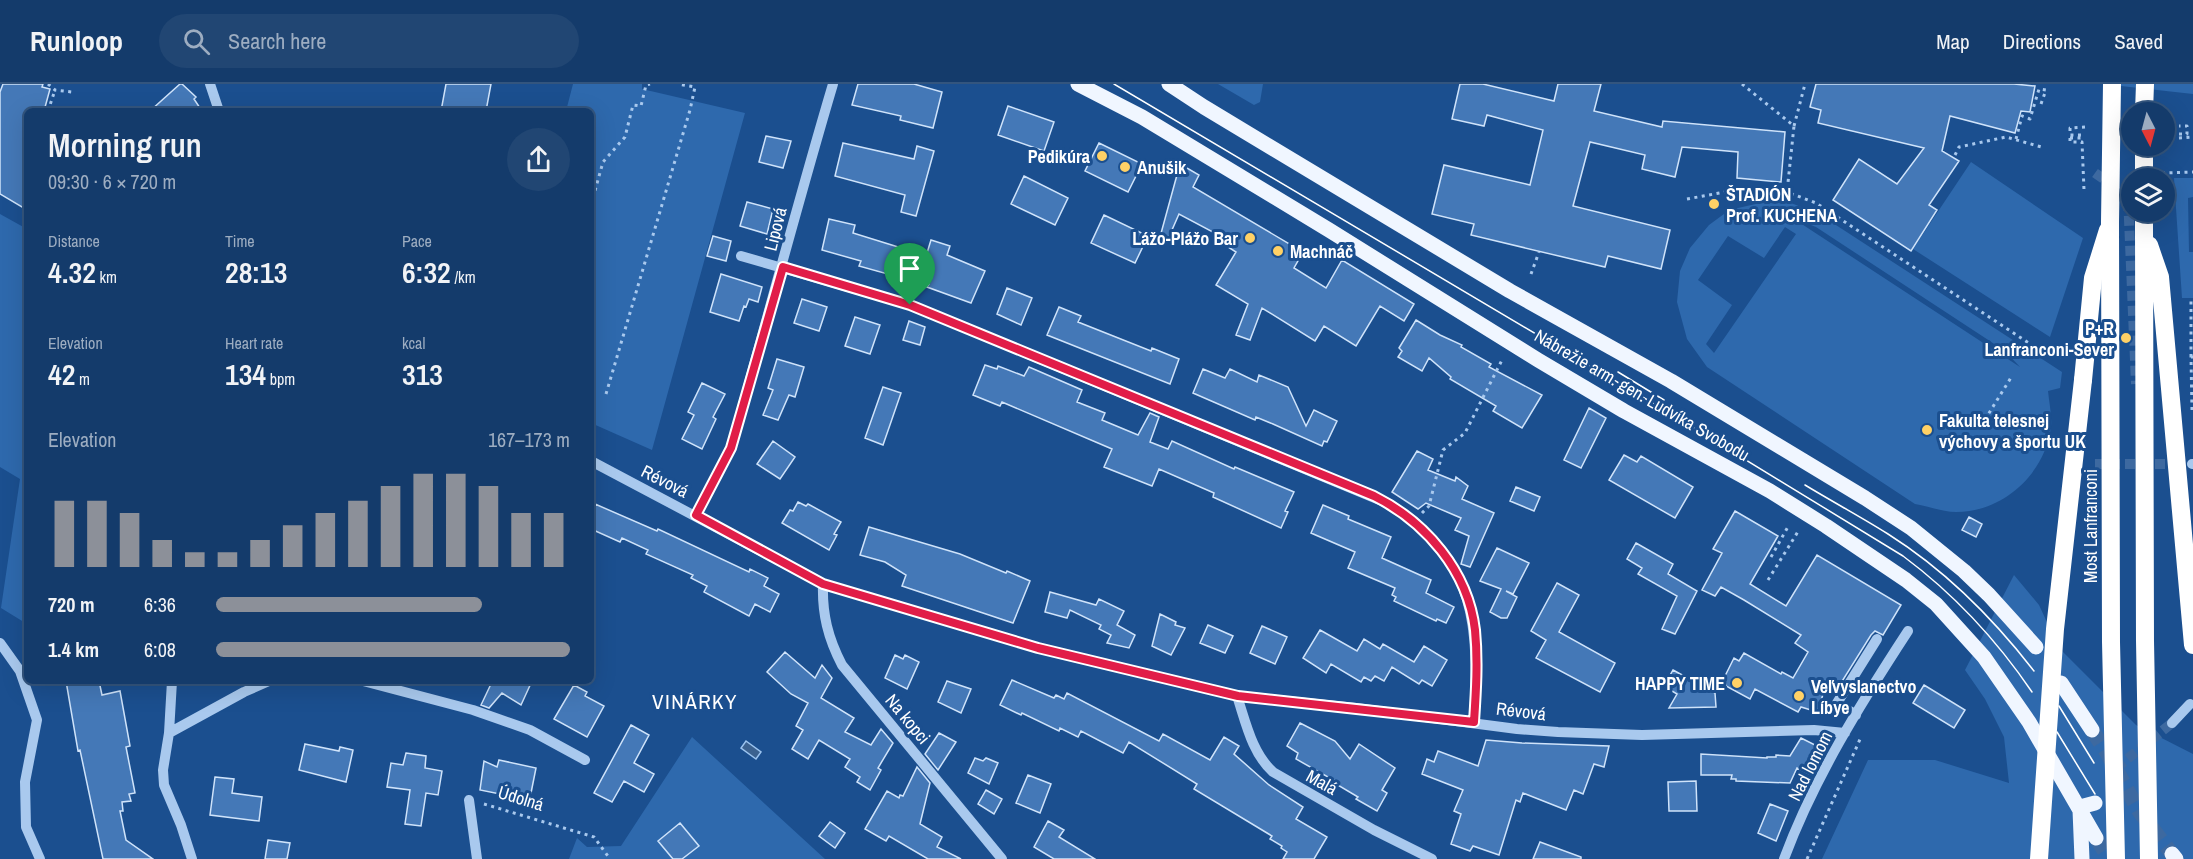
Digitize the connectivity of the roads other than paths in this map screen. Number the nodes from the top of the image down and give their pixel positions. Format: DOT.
graph roads {
  1 [pos="210,84"];
  2 [pos="833,84"];
  3 [pos="1078,84"];
  4 [pos="1169,84"];
  5 [pos="2112,84"];
  6 [pos="2145,84"];
  7 [pos="2144,102"];
  8 [pos="218,108"];
  9 [pos="2110,222"];
  10 [pos="2144,222"];
  11 [pos="2145,222"];
  12 [pos="741,256"];
  13 [pos="783,267"];
  14 [pos="731,448"];
  15 [pos="594,463"];
  16 [pos="823,584"];
  17 [pos="1908,631"];
  18 [pos="1877,639"];
  19 [pos="0,643"];
  20 [pos="2193,645"];
  21 [pos="2036,647"];
  22 [pos="24,683"];
  23 [pos="2061,683"];
  24 [pos="25,684"];
  25 [pos="172,684"];
  26 [pos="262,684"];
  27 [pos="374,684"];
  28 [pos="1238,696"];
  29 [pos="2190,704"];
  30 [pos="1856,715"];
  31 [pos="1474,722"];
  32 [pos="2172,723"];
  33 [pos="2092,730"];
  34 [pos="169,733"];
  35 [pos="1845,733"];
  36 [pos="585,760"];
  37 [pos="469,800"];
  38 [pos="2095,803"];
  39 [pos="2080,807"];
  40 [pos="2096,838"];
  41 [pos="40,859"];
  42 [pos="192,859"];
  43 [pos="477,859"];
  44 [pos="1002,859"];
  45 [pos="1432,859"];
  46 [pos="1784,859"];
  47 [pos="2039,859"];
  48 [pos="2082,859"];
  49 [pos="2116,859"];
  50 [pos="2149,859"];
  1 -- 8 [label="street"];
  2 -- 13 [label="street, Lipová"];
  3 -- 39 [label="main road, Nábrežie arm. gen. Ludvíka Svobodu"];
  4 -- 21 [label="main road, Nábrežie arm. gen. Ludvíka Svobodu"];
  5 -- 9 [label="highway, Most Lanfranconi, bridge"];
  6 -- 7 [label="highway"];
  9 -- 47 [label="highway, bridge"];
  9 -- 49 [label="highway, Most Lanfranconi, bridge"];
  10 -- 50 [label="highway, bridge"];
  11 -- 20 [label="highway, bridge"];
  12 -- 13 [label="street"];
  13 -- 14 [label="street, Lipová"];
  13 -- 31 [label="street"];
  15 -- 16 [label="street, Révová"];
  16 -- 28 [label="street, Révová"];
  16 -- 44 [label="street, Na kopci"];
  17 -- 30 [label="street, Nad lomom"];
  18 -- 30 [label="street"];
  19 -- 22 [label="street"];
  23 -- 33 [label="main road"];
  24 -- 41 [label="street"];
  25 -- 34 [label="street"];
  26 -- 34 [label="street"];
  27 -- 36 [label="street"];
  28 -- 31 [label="street, Révová"];
  28 -- 45 [label="street, Malá"];
  29 -- 32 [label="street"];
  30 -- 35 [label="street, Nad lomom"];
  31 -- 35 [label="street, Révová"];
  34 -- 42 [label="street"];
  35 -- 46 [label="street, Nad lomom"];
  37 -- 43 [label="street, Údolná"];
  38 -- 39 [label="main road"];
  39 -- 40 [label="main road, Nábrežie arm. gen. Ludvíka Svobodu"];
  39 -- 48 [label="main road"];
}
